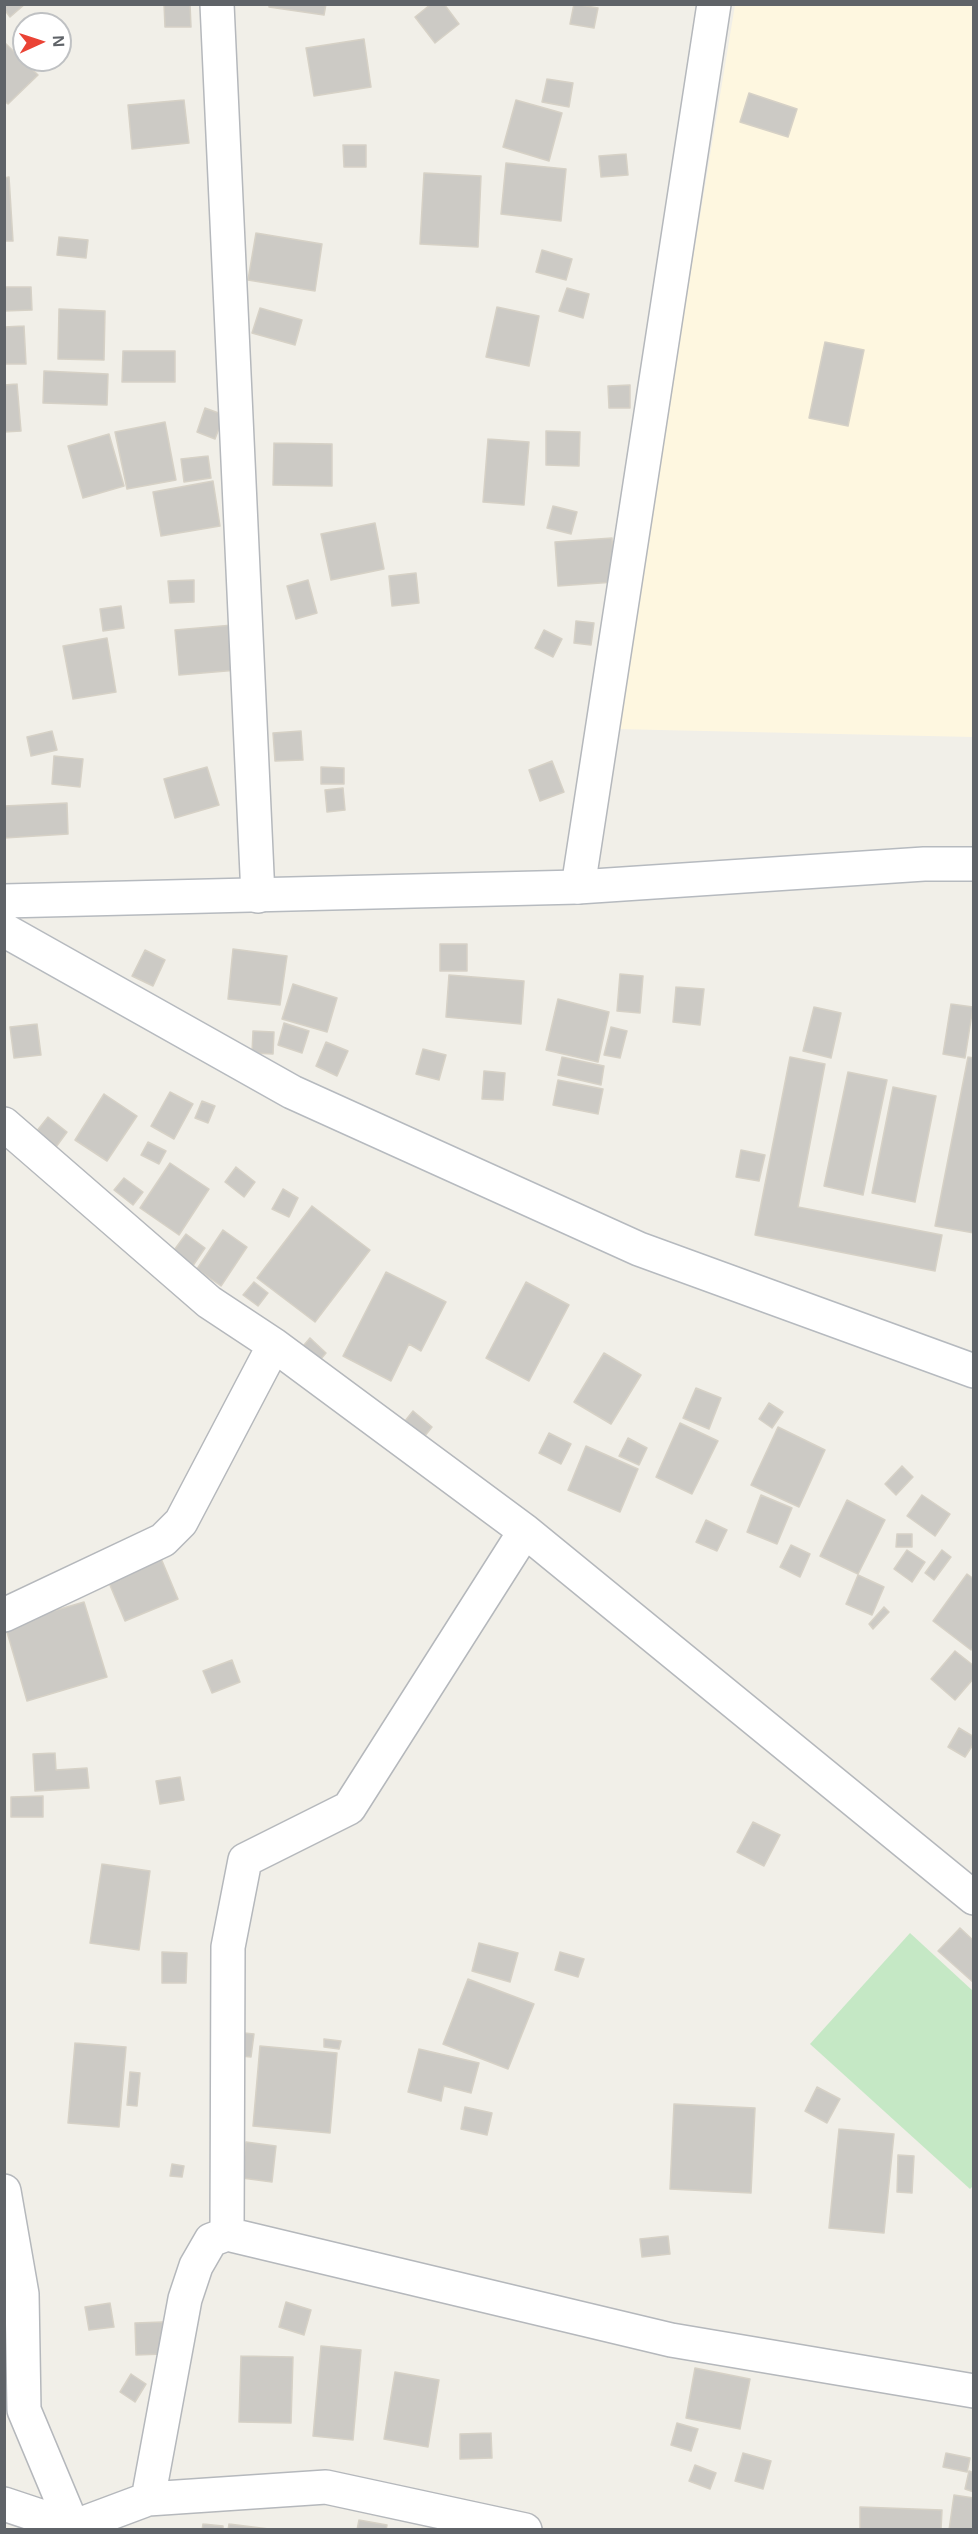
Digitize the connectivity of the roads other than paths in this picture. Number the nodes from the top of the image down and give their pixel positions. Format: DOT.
graph roads {
  1 [pos="217,4"];
  2 [pos="714,4"];
  3 [pos="974,864"];
  4 [pos="578,887"];
  5 [pos="258,896"];
  6 [pos="4,901"];
  7 [pos="4,930"];
  8 [pos="4,1124"];
  9 [pos="274,1345"];
  10 [pos="974,1371"];
  11 [pos="525,1531"];
  12 [pos="4,1615"];
  13 [pos="974,1898"];
  14 [pos="4,2191"];
  15 [pos="227,2235"];
  16 [pos="974,2391"];
  17 [pos="148,2499"];
  18 [pos="4,2504"];
  19 [pos="72,2528"];
  20 [pos="525,2529"];
  1 -- 5 [label="street"];
  2 -- 4 [label="street"];
  3 -- 4 [label="street"];
  4 -- 5 [label="street"];
  5 -- 6 [label="street"];
  7 -- 10 [label="street"];
  8 -- 9 [label="street"];
  9 -- 11 [label="street"];
  9 -- 12 [label="street"];
  11 -- 13 [label="street"];
  11 -- 15 [label="street"];
  14 -- 19 [label="street"];
  15 -- 16 [label="street"];
  15 -- 17 [label="street"];
  17 -- 19 [label="street"];
  17 -- 20 [label="street"];
  18 -- 19 [label="street"];
}
